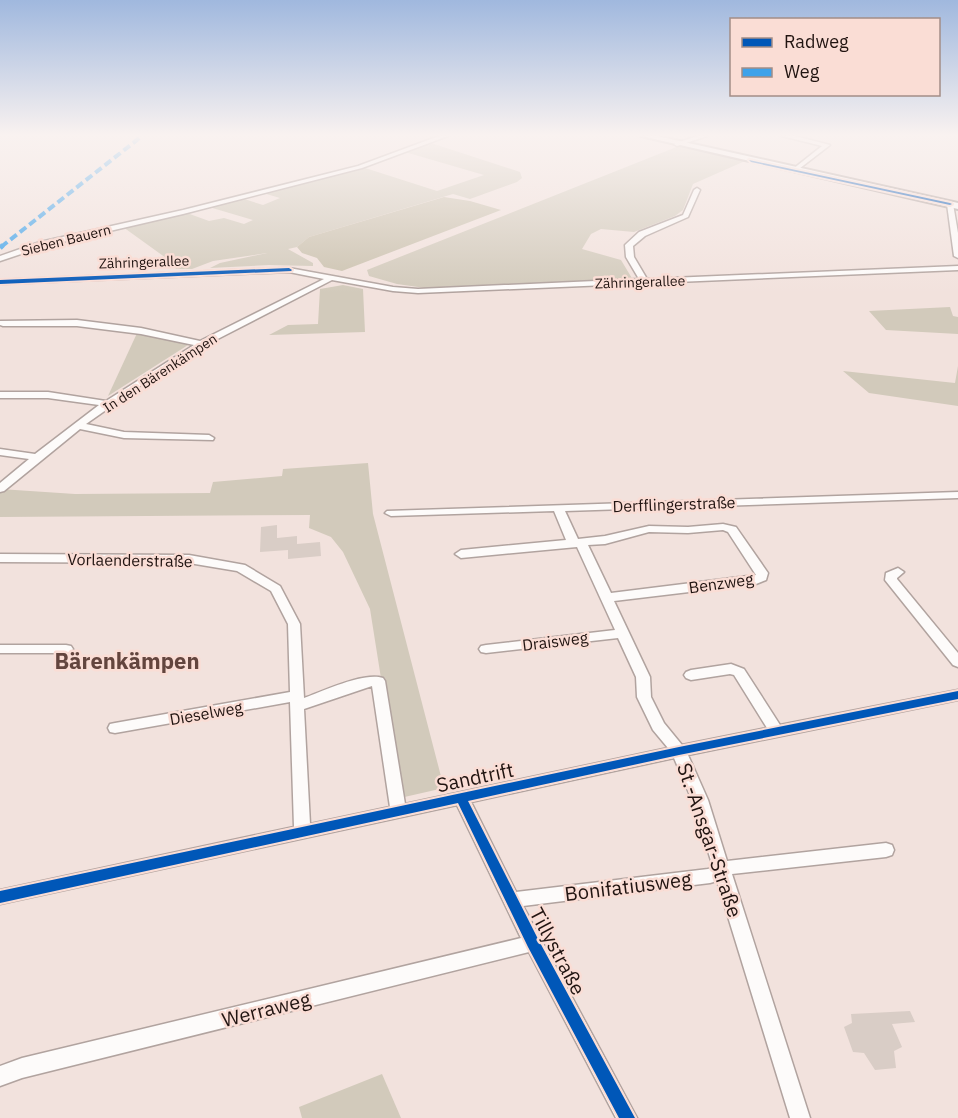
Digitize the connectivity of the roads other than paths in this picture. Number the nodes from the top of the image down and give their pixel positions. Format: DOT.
graph roads {
  1 [pos="277,188"];
  2 [pos="878,188"];
  3 [pos="697,190"];
  4 [pos="954,205"];
  5 [pos="2,256"];
  6 [pos="958,256"];
  7 [pos="958,268"];
  8 [pos="333,277"];
  9 [pos="0,282"];
  10 [pos="645,282"];
  11 [pos="3,323"];
  12 [pos="202,344"];
  13 [pos="0,395"];
  14 [pos="110,404"];
  15 [pos="80,426"];
  16 [pos="209,438"];
  17 [pos="0,452"];
  18 [pos="36,457"];
  19 [pos="0,489"];
  20 [pos="958,495"];
  21 [pos="558,508"];
  22 [pos="391,513"];
  23 [pos="578,544"];
  24 [pos="461,555"];
  25 [pos="0,558"];
  26 [pos="898,572"];
  27 [pos="606,597"];
  28 [pos="624,633"];
  29 [pos="0,648"];
  30 [pos="66,649"];
  31 [pos="486,649"];
  32 [pos="958,662"];
  33 [pos="691,675"];
  34 [pos="958,694"];
  35 [pos="297,701"];
  36 [pos="115,728"];
  37 [pos="776,731"];
  38 [pos="679,751"];
  39 [pos="461,798"];
  40 [pos="399,811"];
  41 [pos="302,832"];
  42 [pos="886,850"];
  43 [pos="722,869"];
  44 [pos="0,897"];
  45 [pos="512,900"];
  46 [pos="533,944"];
  47 [pos="0,1076"];
  48 [pos="627,1118"];
  49 [pos="800,1118"];
  1 -- 5 [label="street, Sieben Bauern"];
  2 -- 4 [label="street"];
  3 -- 10 [label="street"];
  4 -- 6 [label="street"];
  7 -- 10 [label="street, Zähringerallee"];
  8 -- 9 [label="street, Zähringerallee"];
  8 -- 10 [label="street, Zähringerallee"];
  8 -- 12 [label="street, In den Bärenkämpen"];
  11 -- 12 [label="street"];
  12 -- 14 [label="street, In den Bärenkämpen"];
  13 -- 14 [label="street"];
  14 -- 15 [label="street, In den Bärenkämpen"];
  15 -- 16 [label="street"];
  15 -- 18 [label="street, In den Bärenkämpen"];
  17 -- 18 [label="street"];
  18 -- 19 [label="street, In den Bärenkämpen"];
  20 -- 21 [label="street, Derfflingerstraße"];
  21 -- 22 [label="street, Derfflingerstraße"];
  21 -- 23 [label="street, St.-Ansgar-Straße"];
  23 -- 24 [label="street"];
  23 -- 27 [label="street, St.-Ansgar-Straße"];
  23 -- 27 [label="street, Benzweg"];
  25 -- 35 [label="street, Vorlaenderstraße"];
  26 -- 32 [label="street"];
  27 -- 28 [label="street, St.-Ansgar-Straße"];
  28 -- 31 [label="street, Draisweg"];
  28 -- 38 [label="street, St.-Ansgar-Straße"];
  29 -- 30 [label="street"];
  33 -- 37 [label="street"];
  34 -- 37 [label="street, Sandtrift"];
  35 -- 36 [label="street, Dieselweg"];
  35 -- 40 [label="street"];
  35 -- 41 [label="street, Vorlaenderstraße"];
  37 -- 38 [label="street, Sandtrift"];
  38 -- 39 [label="street, Sandtrift"];
  38 -- 43 [label="street, St.-Ansgar-Straße"];
  39 -- 40 [label="street, Sandtrift"];
  39 -- 45 [label="street, Tillystraße"];
  40 -- 41 [label="street, Sandtrift"];
  41 -- 44 [label="street, Sandtrift"];
  42 -- 43 [label="street, Bonifatiusweg"];
  43 -- 45 [label="street, Bonifatiusweg"];
  43 -- 49 [label="street, St.-Ansgar-Straße"];
  45 -- 46 [label="street, Tillystraße"];
  46 -- 47 [label="street, Werraweg"];
  46 -- 48 [label="street, Tillystraße"];
}
